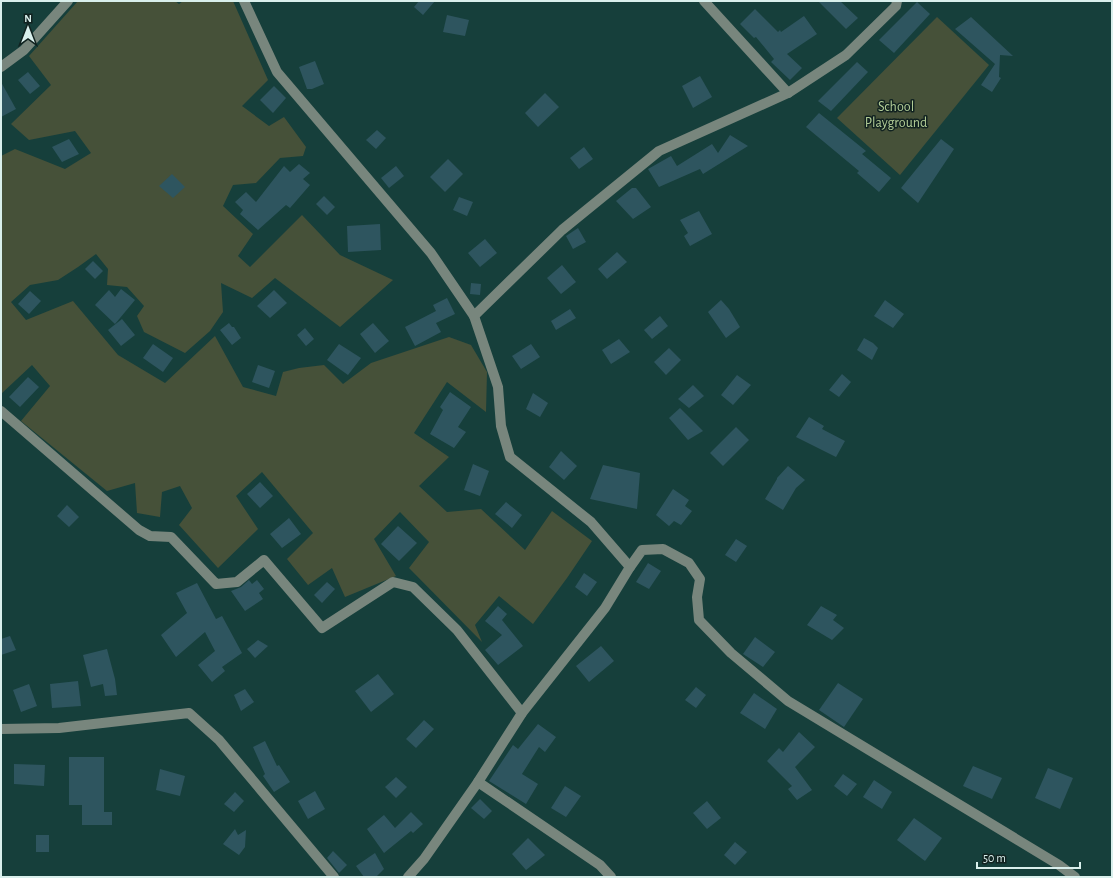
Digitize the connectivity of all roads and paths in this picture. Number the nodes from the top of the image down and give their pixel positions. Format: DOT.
graph roads {
  1 [pos="68,1"];
  2 [pos="244,1"];
  3 [pos="704,1"];
  4 [pos="897,1"];
  5 [pos="1,67"];
  6 [pos="788,94"];
  7 [pos="474,316"];
  8 [pos="1,411"];
  9 [pos="630,567"];
  10 [pos="522,713"];
  11 [pos="1,729"];
  12 [pos="478,782"];
  13 [pos="334,877"];
  14 [pos="408,877"];
  15 [pos="611,877"];
  16 [pos="1075,877"];
  1 -- 5 [label="street"];
  2 -- 7 [label="street"];
  3 -- 6 [label="street"];
  4 -- 6 [label="street"];
  6 -- 7 [label="street"];
  7 -- 9 [label="street"];
  8 -- 10 [label="street"];
  9 -- 10 [label="street"];
  9 -- 16 [label="street"];
  10 -- 12 [label="street"];
  11 -- 13 [label="street"];
  12 -- 14 [label="street"];
  12 -- 15 [label="street"];
}
